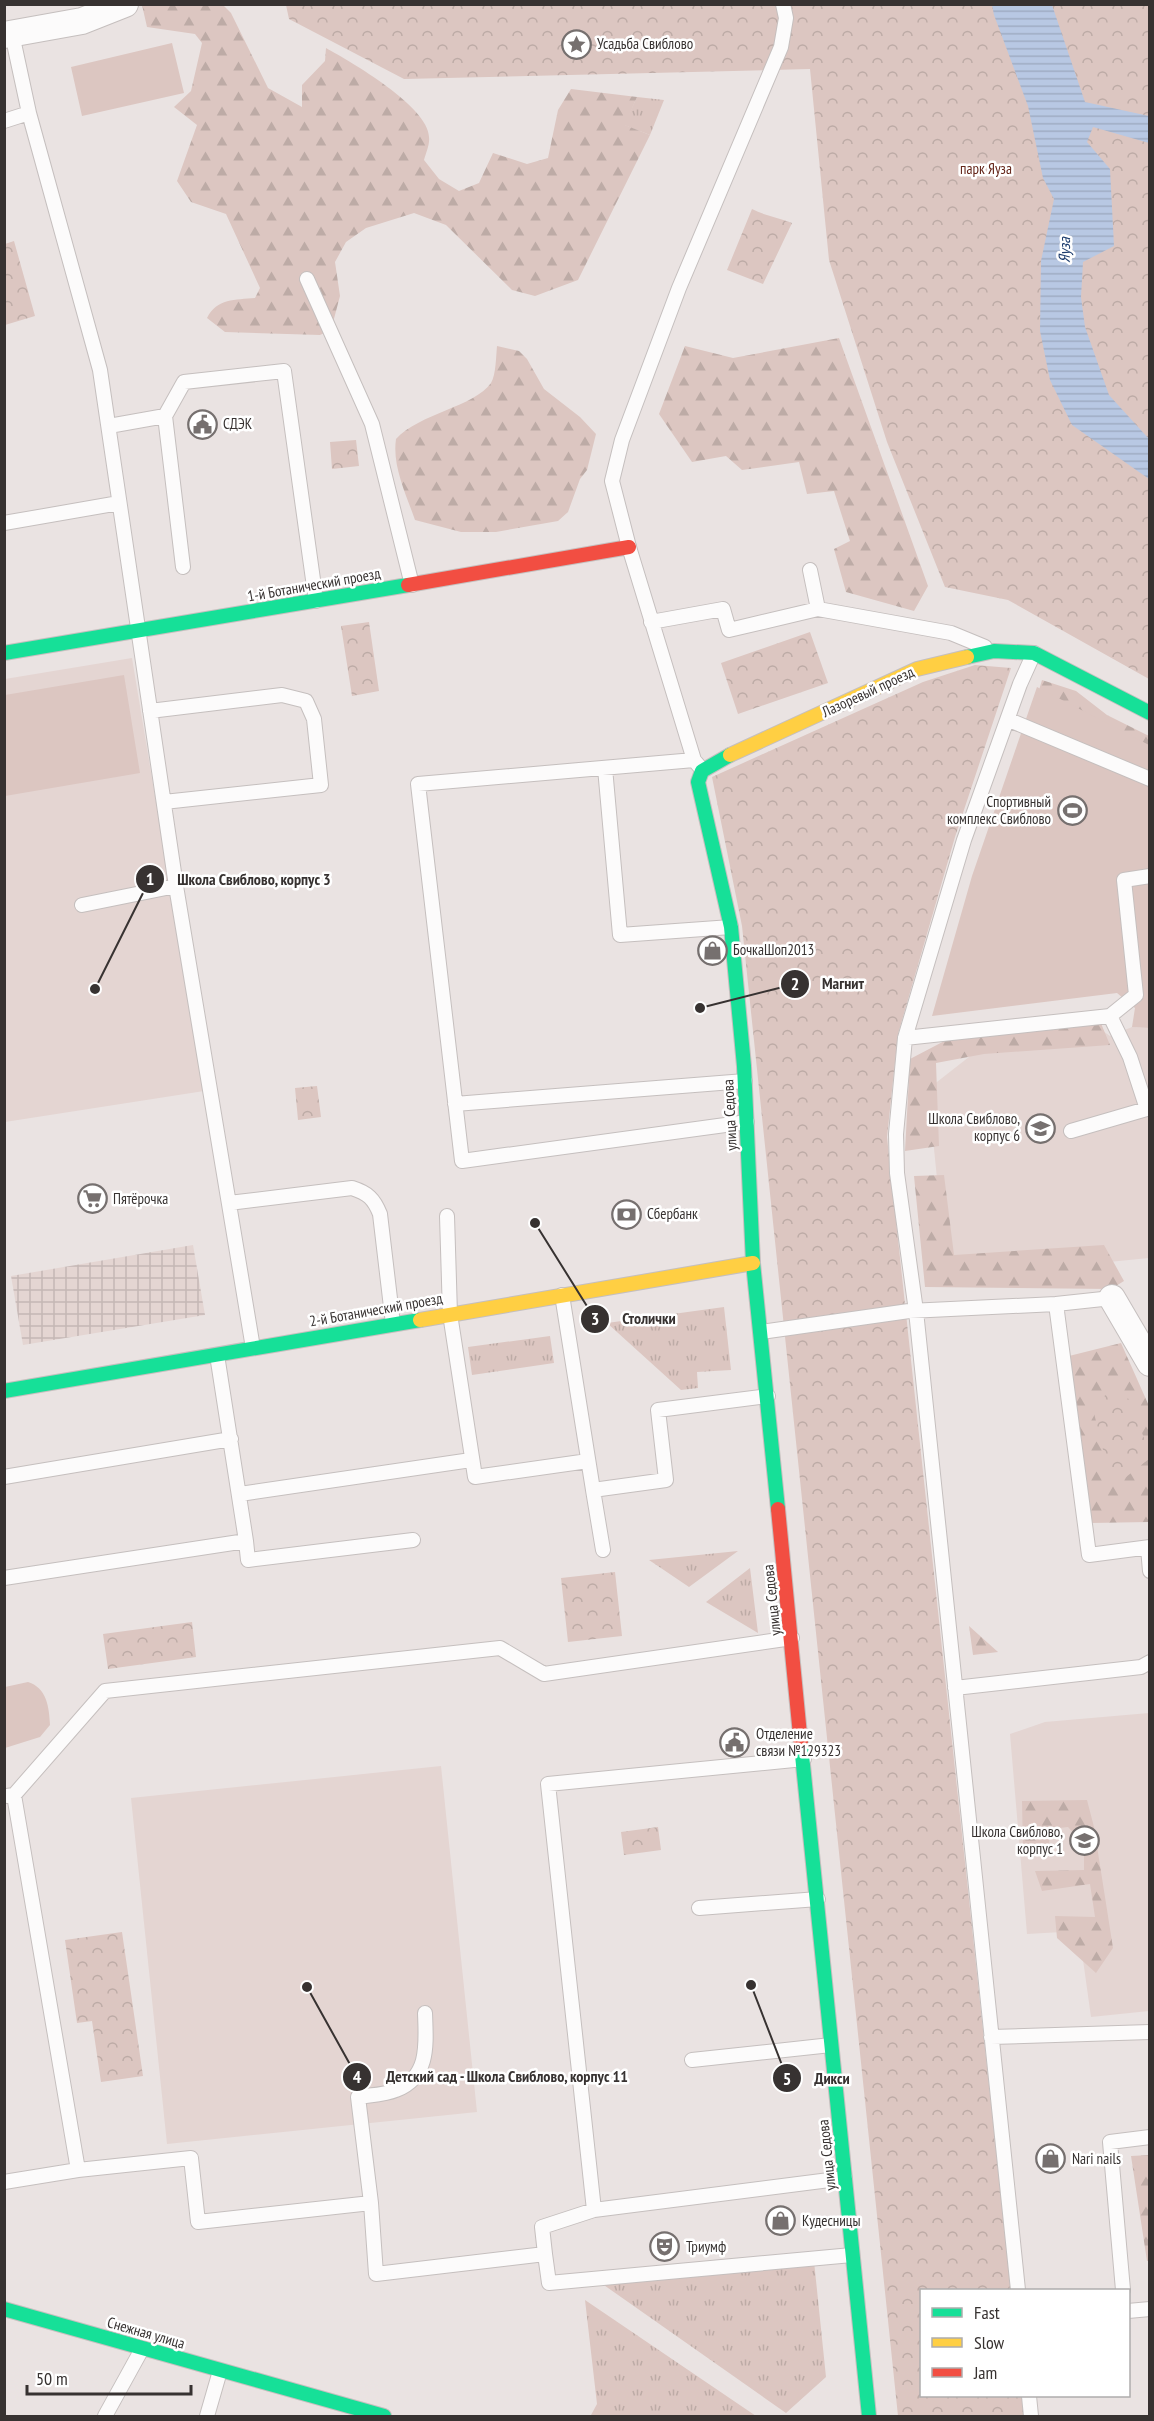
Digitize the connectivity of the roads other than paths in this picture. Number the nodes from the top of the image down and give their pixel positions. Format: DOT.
graph roads {
  1 [pos="125,4"];
  2 [pos="783,4"];
  3 [pos="8,34"];
  4 [pos="29,113"];
  5 [pos="4,122"];
  6 [pos="307,279"];
  7 [pos="165,416"];
  8 [pos="109,426"];
  9 [pos="119,503"];
  10 [pos="4,523"];
  11 [pos="629,548"];
  12 [pos="183,567"];
  13 [pos="810,570"];
  14 [pos="412,585"];
  15 [pos="316,601"];
  16 [pos="818,609"];
  17 [pos="651,622"];
  18 [pos="137,632"];
  19 [pos="994,651"];
  20 [pos="1034,652"];
  21 [pos="4,653"];
  22 [pos="150,711"];
  23 [pos="1149,713"];
  24 [pos="1009,720"];
  25 [pos="605,768"];
  26 [pos="698,771"];
  27 [pos="1149,779"];
  28 [pos="164,802"];
  29 [pos="1149,876"];
  30 [pos="176,886"];
  31 [pos="82,905"];
  32 [pos="731,927"];
  33 [pos="1110,1016"];
  34 [pos="905,1038"];
  35 [pos="745,1081"];
  36 [pos="455,1104"];
  37 [pos="1148,1108"];
  38 [pos="747,1122"];
  39 [pos="1071,1131"];
  40 [pos="229,1203"];
  41 [pos="447,1216"];
  42 [pos="753,1263"];
  43 [pos="562,1295"];
  44 [pos="1112,1298"];
  45 [pos="1056,1304"];
  46 [pos="916,1311"];
  47 [pos="450,1314"];
  48 [pos="393,1324"];
  49 [pos="761,1332"];
  50 [pos="254,1348"];
  51 [pos="217,1355"];
  52 [pos="1148,1357"];
  53 [pos="4,1391"];
  54 [pos="768,1396"];
  55 [pos="231,1439"];
  56 [pos="471,1460"];
  57 [pos="588,1461"];
  58 [pos="4,1477"];
  59 [pos="594,1490"];
  60 [pos="240,1494"];
  61 [pos="246,1540"];
  62 [pos="412,1540"];
  63 [pos="1149,1547"];
  64 [pos="603,1550"];
  65 [pos="1149,1571"];
  66 [pos="4,1578"];
  67 [pos="792,1638"];
  68 [pos="1149,1662"];
  69 [pos="955,1688"];
  70 [pos="804,1759"];
  71 [pos="9,1796"];
  72 [pos="818,1899"];
  73 [pos="699,1908"];
  74 [pos="425,2013"];
  75 [pos="1149,2032"];
  76 [pos="991,2037"];
  77 [pos="833,2045"];
  78 [pos="692,2060"];
  79 [pos="1149,2137"];
  80 [pos="78,2170"];
  81 [pos="847,2178"];
  82 [pos="4,2182"];
  83 [pos="371,2203"];
  84 [pos="594,2210"];
  85 [pos="544,2254"];
  86 [pos="855,2255"];
  87 [pos="1018,2289"];
  88 [pos="1123,2289"];
  89 [pos="4,2309"];
  90 [pos="1149,2309"];
  91 [pos="1130,2311"];
  92 [pos="142,2349"];
  93 [pos="220,2371"];
  94 [pos="1029,2397"];
  95 [pos="105,2416"];
  96 [pos="207,2416"];
  97 [pos="384,2416"];
  98 [pos="869,2416"];
  99 [pos="1031,2416"];
  1 -- 3 [label="street"];
  2 -- 11 [label="lane"];
  3 -- 4 [label="lane"];
  4 -- 5 [label="lane"];
  4 -- 8 [label="lane"];
  6 -- 14 [label="lane"];
  7 -- 8 [label="lane"];
  7 -- 12 [label="lane"];
  7 -- 15 [label="lane"];
  8 -- 9 [label="lane"];
  9 -- 10 [label="lane"];
  9 -- 18 [label="lane"];
  11 -- 14 [label="street, 1-й Ботанический проезд"];
  11 -- 17 [label="lane"];
  13 -- 16 [label="lane"];
  14 -- 15 [label="street, 1-й Ботанический проезд"];
  15 -- 18 [label="street, 1-й Ботанический проезд"];
  16 -- 17 [label="lane"];
  16 -- 19 [label="lane"];
  17 -- 26 [label="lane"];
  18 -- 21 [label="street, 1-й Ботанический проезд"];
  18 -- 22 [label="lane"];
  19 -- 20 [label="street, Лазоревый проезд"];
  19 -- 26 [label="street, Лазоревый проезд"];
  20 -- 23 [label="street, Лазоревый проезд"];
  20 -- 24 [label="lane"];
  22 -- 28 [label="lane"];
  22 -- 28 [label="lane"];
  24 -- 27 [label="lane"];
  24 -- 34 [label="lane"];
  25 -- 26 [label="lane"];
  25 -- 32 [label="lane"];
  25 -- 36 [label="lane"];
  26 -- 32 [label="street, улица Седова"];
  28 -- 30 [label="lane"];
  29 -- 33 [label="lane"];
  30 -- 31 [label="lane"];
  30 -- 40 [label="lane"];
  32 -- 35 [label="street, улица Седова"];
  33 -- 34 [label="lane"];
  33 -- 37 [label="lane"];
  34 -- 46 [label="lane"];
  35 -- 36 [label="lane"];
  35 -- 38 [label="street, улица Седова"];
  36 -- 38 [label="lane"];
  37 -- 39 [label="lane"];
  38 -- 42 [label="street, улица Седова"];
  40 -- 48 [label="lane"];
  40 -- 50 [label="lane"];
  41 -- 47 [label="lane"];
  42 -- 43 [label="street, 2-й Ботанический проезд"];
  42 -- 49 [label="street, улица Седова"];
  43 -- 47 [label="street, 2-й Ботанический проезд"];
  43 -- 57 [label="lane"];
  44 -- 45 [label="lane"];
  44 -- 52 [label="street"];
  45 -- 46 [label="lane"];
  45 -- 63 [label="lane"];
  46 -- 49 [label="lane"];
  46 -- 69 [label="lane"];
  47 -- 48 [label="street, 2-й Ботанический проезд"];
  47 -- 56 [label="lane"];
  48 -- 50 [label="street, 2-й Ботанический проезд"];
  49 -- 54 [label="street, улица Седова"];
  50 -- 51 [label="street, 2-й Ботанический проезд"];
  51 -- 53 [label="street, 2-й Ботанический проезд"];
  51 -- 55 [label="lane"];
  54 -- 59 [label="lane"];
  54 -- 67 [label="street, улица Седова"];
  55 -- 58 [label="lane"];
  55 -- 60 [label="lane"];
  56 -- 57 [label="lane"];
  56 -- 60 [label="lane"];
  57 -- 59 [label="lane"];
  59 -- 64 [label="lane"];
  60 -- 61 [label="lane"];
  61 -- 62 [label="lane"];
  61 -- 66 [label="lane"];
  63 -- 65 [label="lane"];
  67 -- 70 [label="street, улица Седова"];
  67 -- 71 [label="lane"];
  68 -- 69 [label="lane"];
  69 -- 76 [label="lane"];
  70 -- 72 [label="street, улица Седова"];
  70 -- 84 [label="lane"];
  71 -- 80 [label="lane"];
  72 -- 73 [label="lane"];
  72 -- 77 [label="street, улица Седова"];
  74 -- 83 [label="lane"];
  75 -- 76 [label="lane"];
  76 -- 87 [label="lane"];
  77 -- 78 [label="lane"];
  77 -- 81 [label="street, улица Седова"];
  79 -- 88 [label="lane"];
  80 -- 82 [label="lane"];
  80 -- 83 [label="lane"];
  81 -- 84 [label="lane"];
  81 -- 86 [label="street, улица Седова"];
  83 -- 85 [label="lane"];
  84 -- 85 [label="lane"];
  85 -- 86 [label="lane"];
  86 -- 98 [label="street, улица Седова"];
  89 -- 92 [label="street, Снежная улица"];
  90 -- 91 [label="lane"];
  92 -- 93 [label="street, Снежная улица"];
  92 -- 95 [label="lane"];
  93 -- 96 [label="lane"];
  93 -- 97 [label="street, Снежная улица"];
  94 -- 99 [label="lane"];
}
